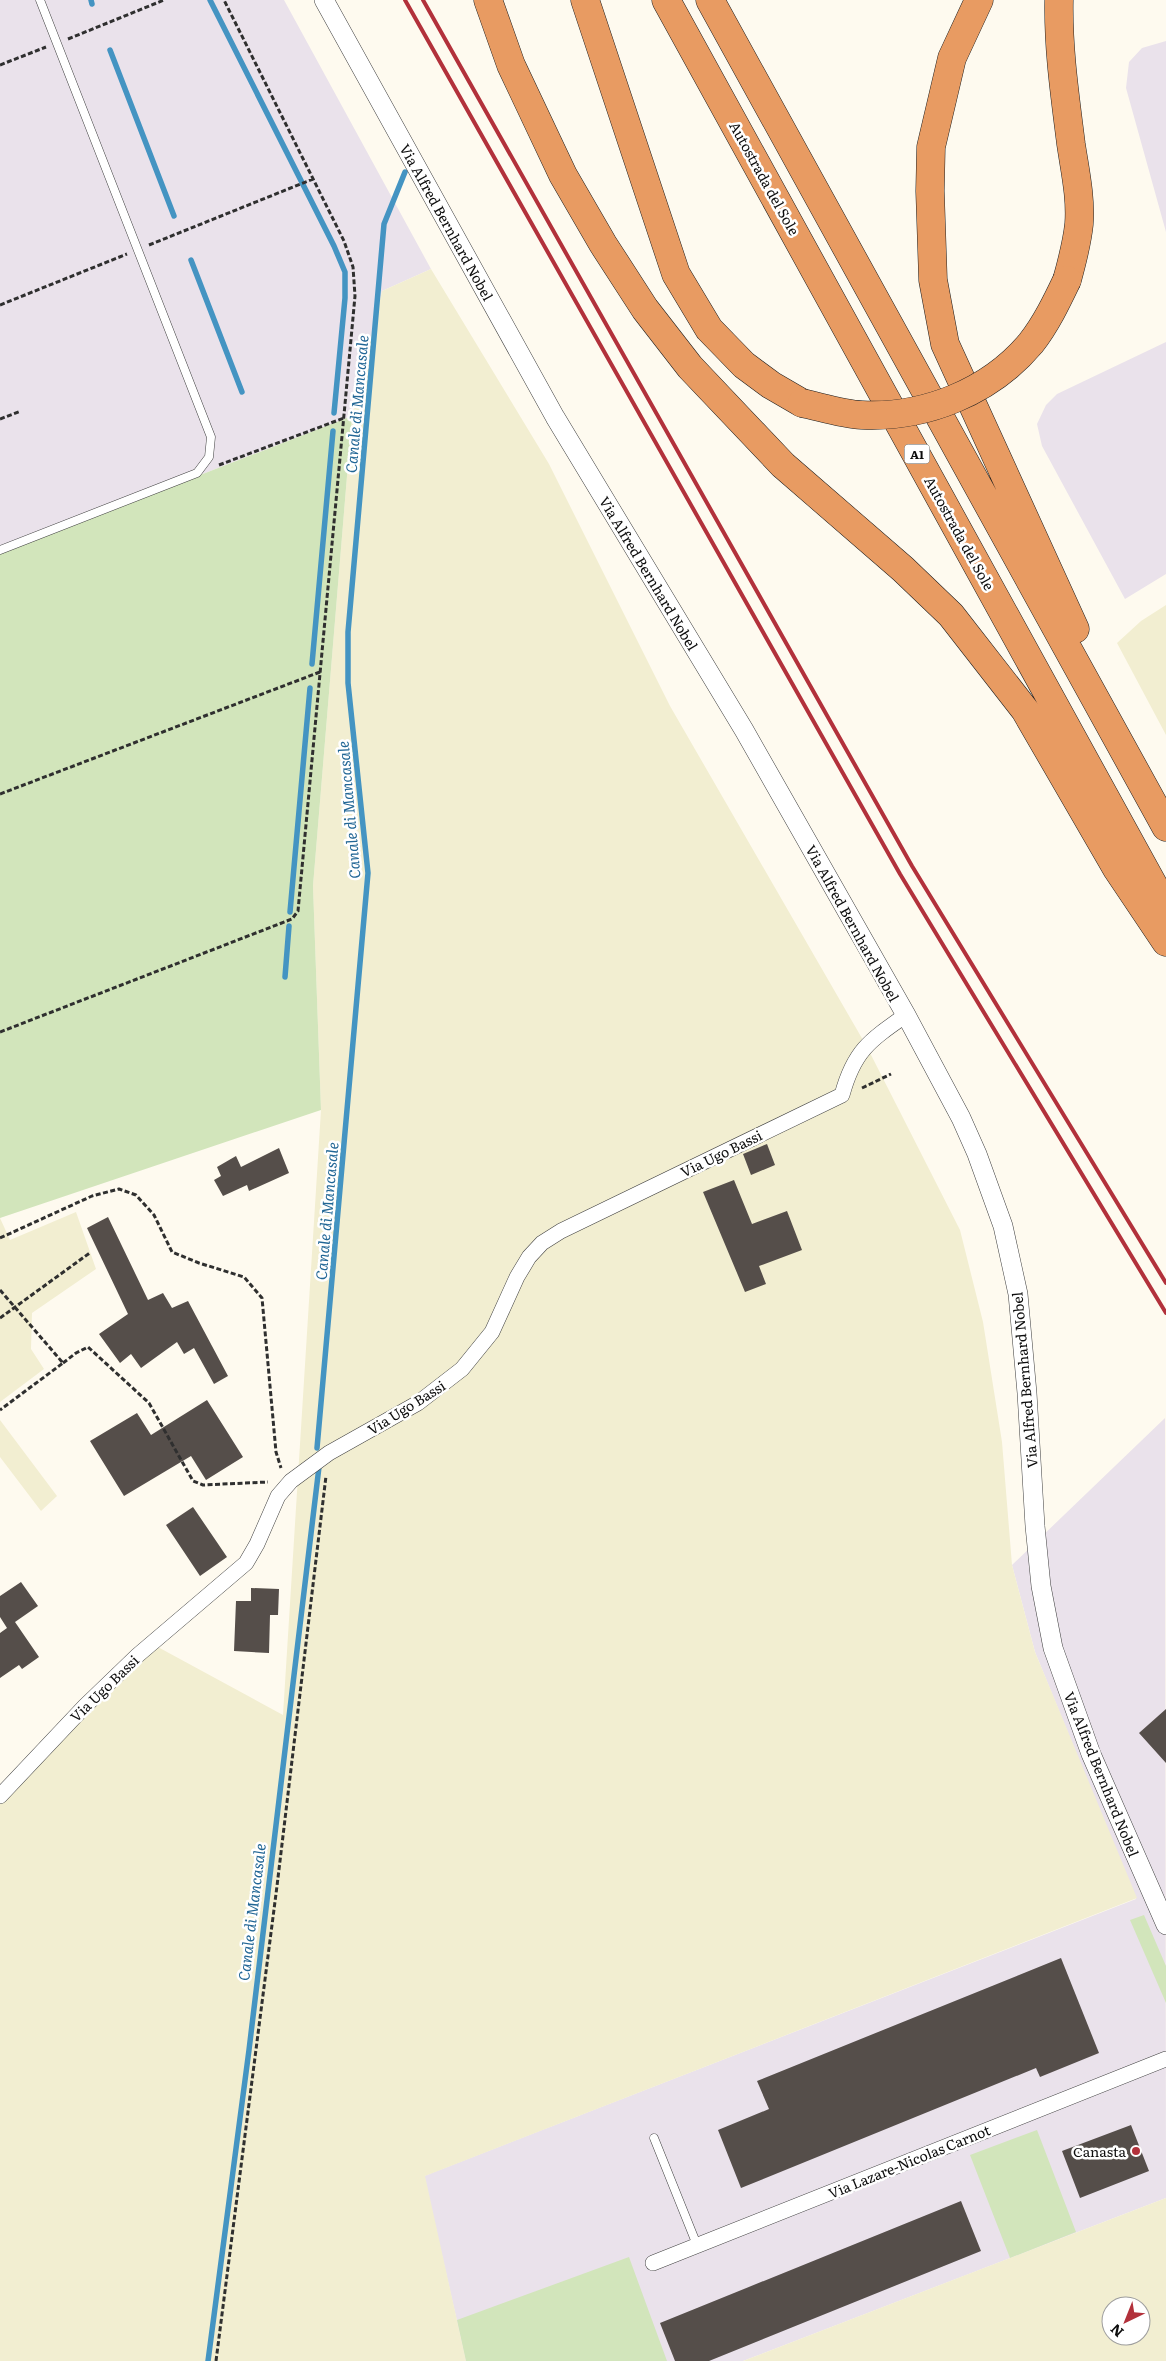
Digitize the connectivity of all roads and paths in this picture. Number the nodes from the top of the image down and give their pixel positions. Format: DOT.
graph roads {
  1 [pos="40,0"];
  2 [pos="164,0"];
  3 [pos="224,0"];
  4 [pos="324,0"];
  5 [pos="488,0"];
  6 [pos="585,0"];
  7 [pos="666,0"];
  8 [pos="710,0"];
  9 [pos="980,0"];
  10 [pos="1059,0"];
  11 [pos="90,30"];
  12 [pos="313,179"];
  13 [pos="138,250"];
  14 [pos="0,305"];
  15 [pos="21,411"];
  16 [pos="344,418"];
  17 [pos="0,419"];
  18 [pos="197,473"];
  19 [pos="0,550"];
  20 [pos="320,672"];
  21 [pos="0,794"];
  22 [pos="1165,825"];
  23 [pos="1166,908"];
  24 [pos="1166,942"];
  25 [pos="906,1015"];
  26 [pos="0,1032"];
  27 [pos="890,1074"];
  28 [pos="842,1095"];
  29 [pos="0,1238"];
  30 [pos="91,1252"];
  31 [pos="0,1290"];
  32 [pos="15,1307"];
  33 [pos="0,1318"];
  34 [pos="63,1363"];
  35 [pos="0,1410"];
  36 [pos="329,1453"];
  37 [pos="291,1481"];
  38 [pos="0,1796"];
  39 [pos="1166,1925"];
  40 [pos="1166,2059"];
  41 [pos="654,2138"];
  42 [pos="697,2245"];
  43 [pos="653,2263"];
  44 [pos="216,2361"];
  1 -- 13 [label="lane"];
  2 -- 11 [label="path"];
  3 -- 12 [label="path"];
  4 -- 25 [label="street, Via Alfred Bernhard Nobel"];
  5 -- 24 [label="highway"];
  6 -- 10 [label="highway, bridge"];
  7 -- 23 [label="highway, Autostrada del Sole / A1"];
  8 -- 22 [label="highway"];
  9 -- 22 [label="highway"];
  12 -- 13 [label="path"];
  12 -- 16 [label="path"];
  13 -- 14 [label="path"];
  13 -- 18 [label="lane"];
  15 -- 17 [label="path"];
  16 -- 18 [label="path"];
  16 -- 20 [label="path"];
  18 -- 19 [label="lane"];
  20 -- 21 [label="path"];
  20 -- 26 [label="path"];
  25 -- 28 [label="street"];
  25 -- 39 [label="street, Via Alfred Bernhard Nobel"];
  27 -- 28 [label="path"];
  28 -- 36 [label="street, Via Ugo Bassi"];
  29 -- 37 [label="path"];
  30 -- 32 [label="path"];
  31 -- 32 [label="path"];
  32 -- 33 [label="path"];
  32 -- 34 [label="path"];
  34 -- 35 [label="path"];
  34 -- 37 [label="path"];
  36 -- 37 [label="street, Via Ugo Bassi"];
  36 -- 44 [label="path"];
  37 -- 38 [label="street, Via Ugo Bassi"];
  40 -- 42 [label="street, Via Lazare-Nicolas Carnot"];
  41 -- 42 [label="lane"];
  42 -- 43 [label="street, Via Lazare-Nicolas Carnot"];
}
